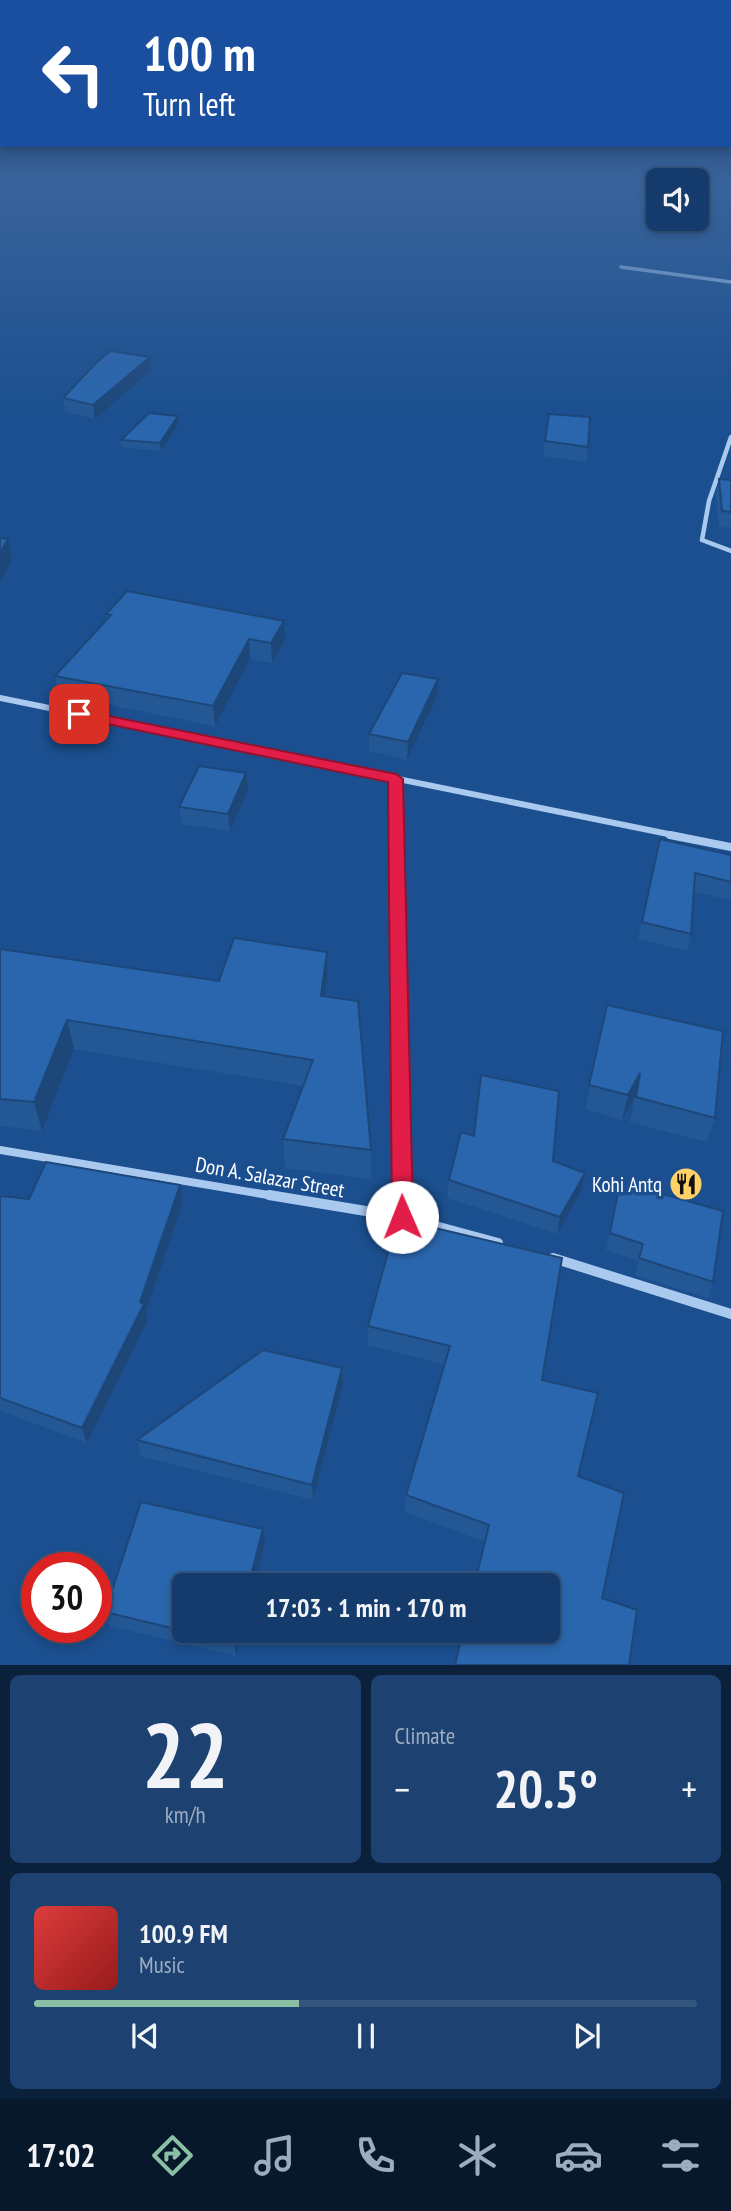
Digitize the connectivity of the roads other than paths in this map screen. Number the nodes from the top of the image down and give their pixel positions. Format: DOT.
graph roads {
  1 [pos="621,267"];
  2 [pos="731,282"];
  3 [pos="731,437"];
  4 [pos="731,551"];
  5 [pos="0,698"];
  6 [pos="396,779"];
  7 [pos="731,847"];
  8 [pos="0,1150"];
  9 [pos="402,1217"];
  10 [pos="504,1245"];
  11 [pos="542,1255"];
  12 [pos="731,1314"];
  1 -- 2 [label="street"];
  3 -- 4 [label="street"];
  5 -- 6 [label="street"];
  6 -- 7 [label="street"];
  6 -- 9 [label="street"];
  8 -- 9 [label="street, Don A. Salazar Street"];
  9 -- 10 [label="street, Don A. Salazar Street"];
  11 -- 12 [label="street"];
}
